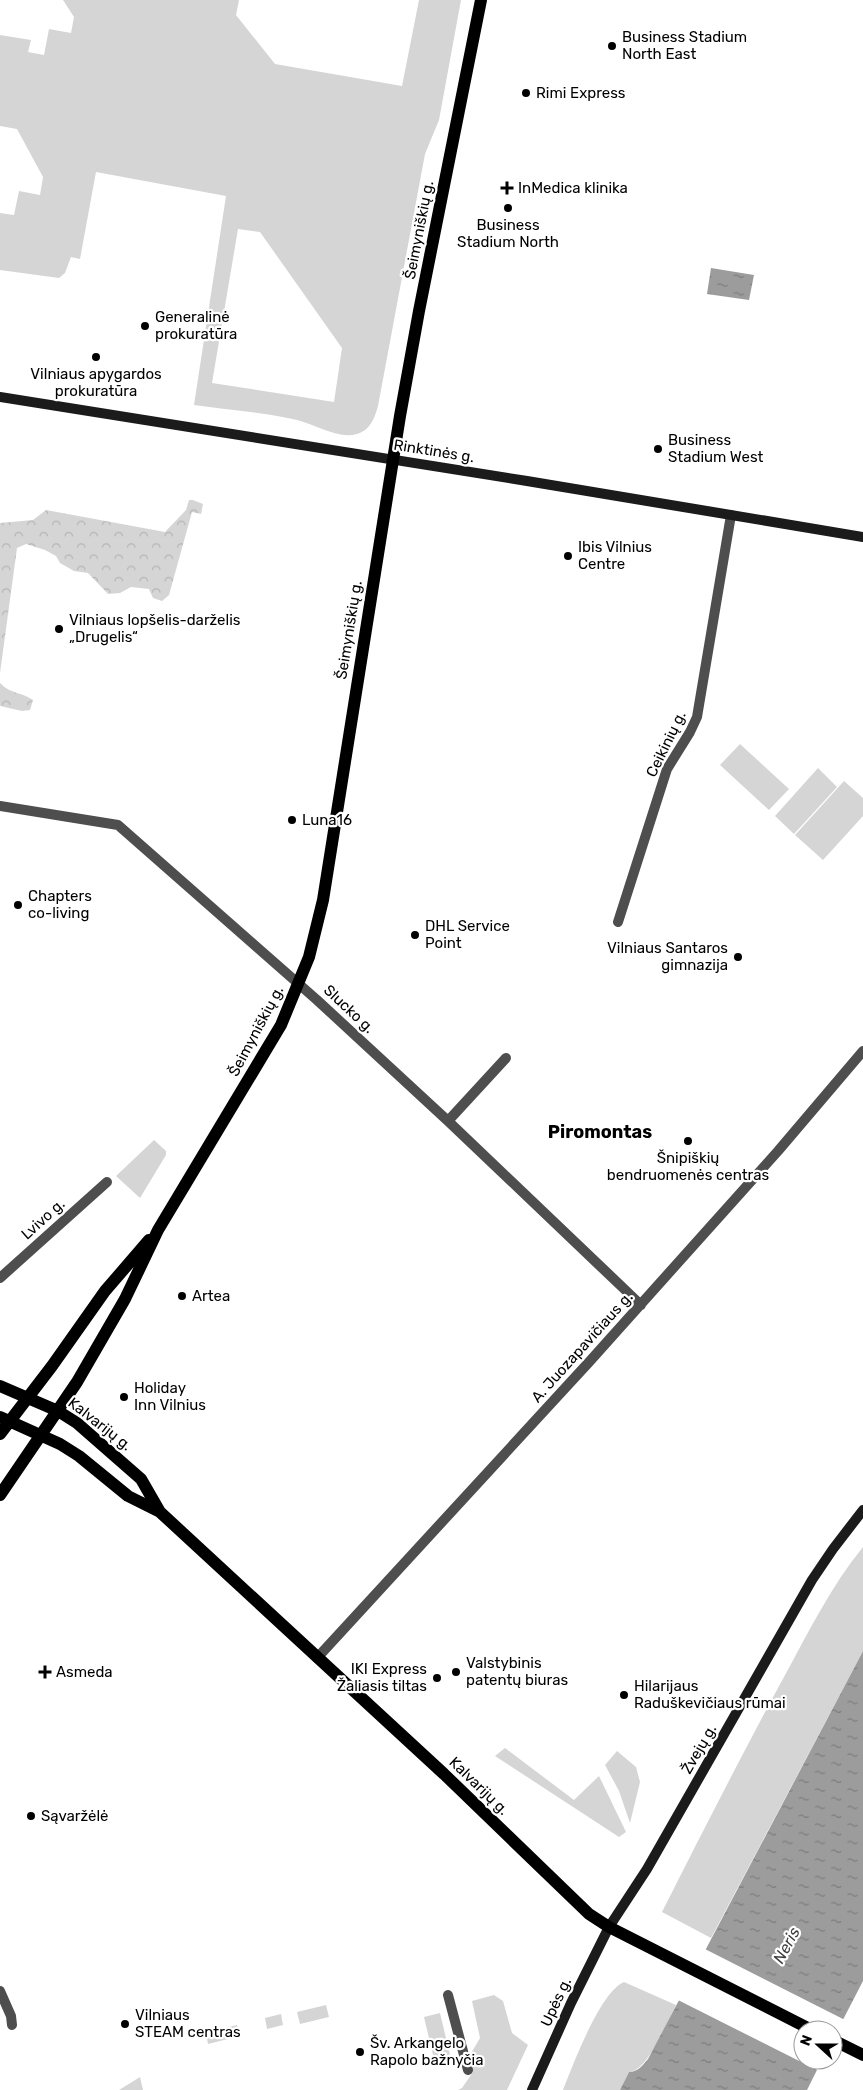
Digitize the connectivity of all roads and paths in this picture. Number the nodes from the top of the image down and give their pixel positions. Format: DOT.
graph roads {
  1 [pos="481,0"];
  2 [pos="0,397"];
  3 [pos="393,459"];
  4 [pos="731,515"];
  5 [pos="863,537"];
  6 [pos="0,806"];
  7 [pos="618,922"];
  8 [pos="299,983"];
  9 [pos="863,1051"];
  10 [pos="506,1058"];
  11 [pos="448,1122"];
  12 [pos="107,1182"];
  13 [pos="158,1230"];
  14 [pos="0,1278"];
  15 [pos="641,1305"];
  16 [pos="0,1386"];
  17 [pos="28,1396"];
  18 [pos="58,1411"];
  19 [pos="5,1419"];
  20 [pos="0,1434"];
  21 [pos="42,1435"];
  22 [pos="0,1495"];
  23 [pos="863,1510"];
  24 [pos="160,1512"];
  25 [pos="317,1658"];
  26 [pos="610,1927"];
  27 [pos="0,1991"];
  28 [pos="448,1995"];
  29 [pos="793,2020"];
  30 [pos="12,2025"];
  31 [pos="843,2045"];
  32 [pos="863,2056"];
  33 [pos="468,2070"];
  34 [pos="532,2090"];
  1 -- 3 [label="main road, Šeimyniškių g."];
  2 -- 3 [label="main road, Rinktinės g."];
  3 -- 4 [label="main road, Rinktinės g."];
  3 -- 8 [label="main road, Šeimyniškių g."];
  4 -- 5 [label="main road, Rinktinės g."];
  4 -- 7 [label="street, Ceikinių g."];
  6 -- 8 [label="street, Slucko g."];
  8 -- 11 [label="street, Slucko g."];
  8 -- 13 [label="main road, Šeimyniškių g."];
  9 -- 15 [label="street, A. Juozapavičiaus g."];
  10 -- 11 [label="street"];
  11 -- 15 [label="street, Slucko g."];
  12 -- 14 [label="street, Lvivo g."];
  13 -- 17 [label="main road, Šeimyniškių g."];
  13 -- 18 [label="main road, Šeimyniškių g."];
  15 -- 25 [label="street, A. Juozapavičiaus g."];
  16 -- 17 [label="main road, Kalvarijų g."];
  17 -- 18 [label="main road, Kalvarijų g."];
  17 -- 19 [label="main road, Šeimyniškių g."];
  18 -- 21 [label="main road, Šeimyniškių g."];
  18 -- 24 [label="main road, Kalvarijų g."];
  19 -- 20 [label="main road, Šeimyniškių g."];
  19 -- 21 [label="main road, Kalvarijų g."];
  21 -- 22 [label="main road, Šeimyniškių g."];
  21 -- 24 [label="main road, Kalvarijų g."];
  23 -- 26 [label="main road, Žvejų g."];
  24 -- 25 [label="main road, Kalvarijų g."];
  25 -- 26 [label="main road, Kalvarijų g."];
  26 -- 29 [label="main road, Kalvarijų g."];
  26 -- 34 [label="main road, Upės g."];
  27 -- 30 [label="street"];
  28 -- 33 [label="street"];
  31 -- 32 [label="main road"];
}
